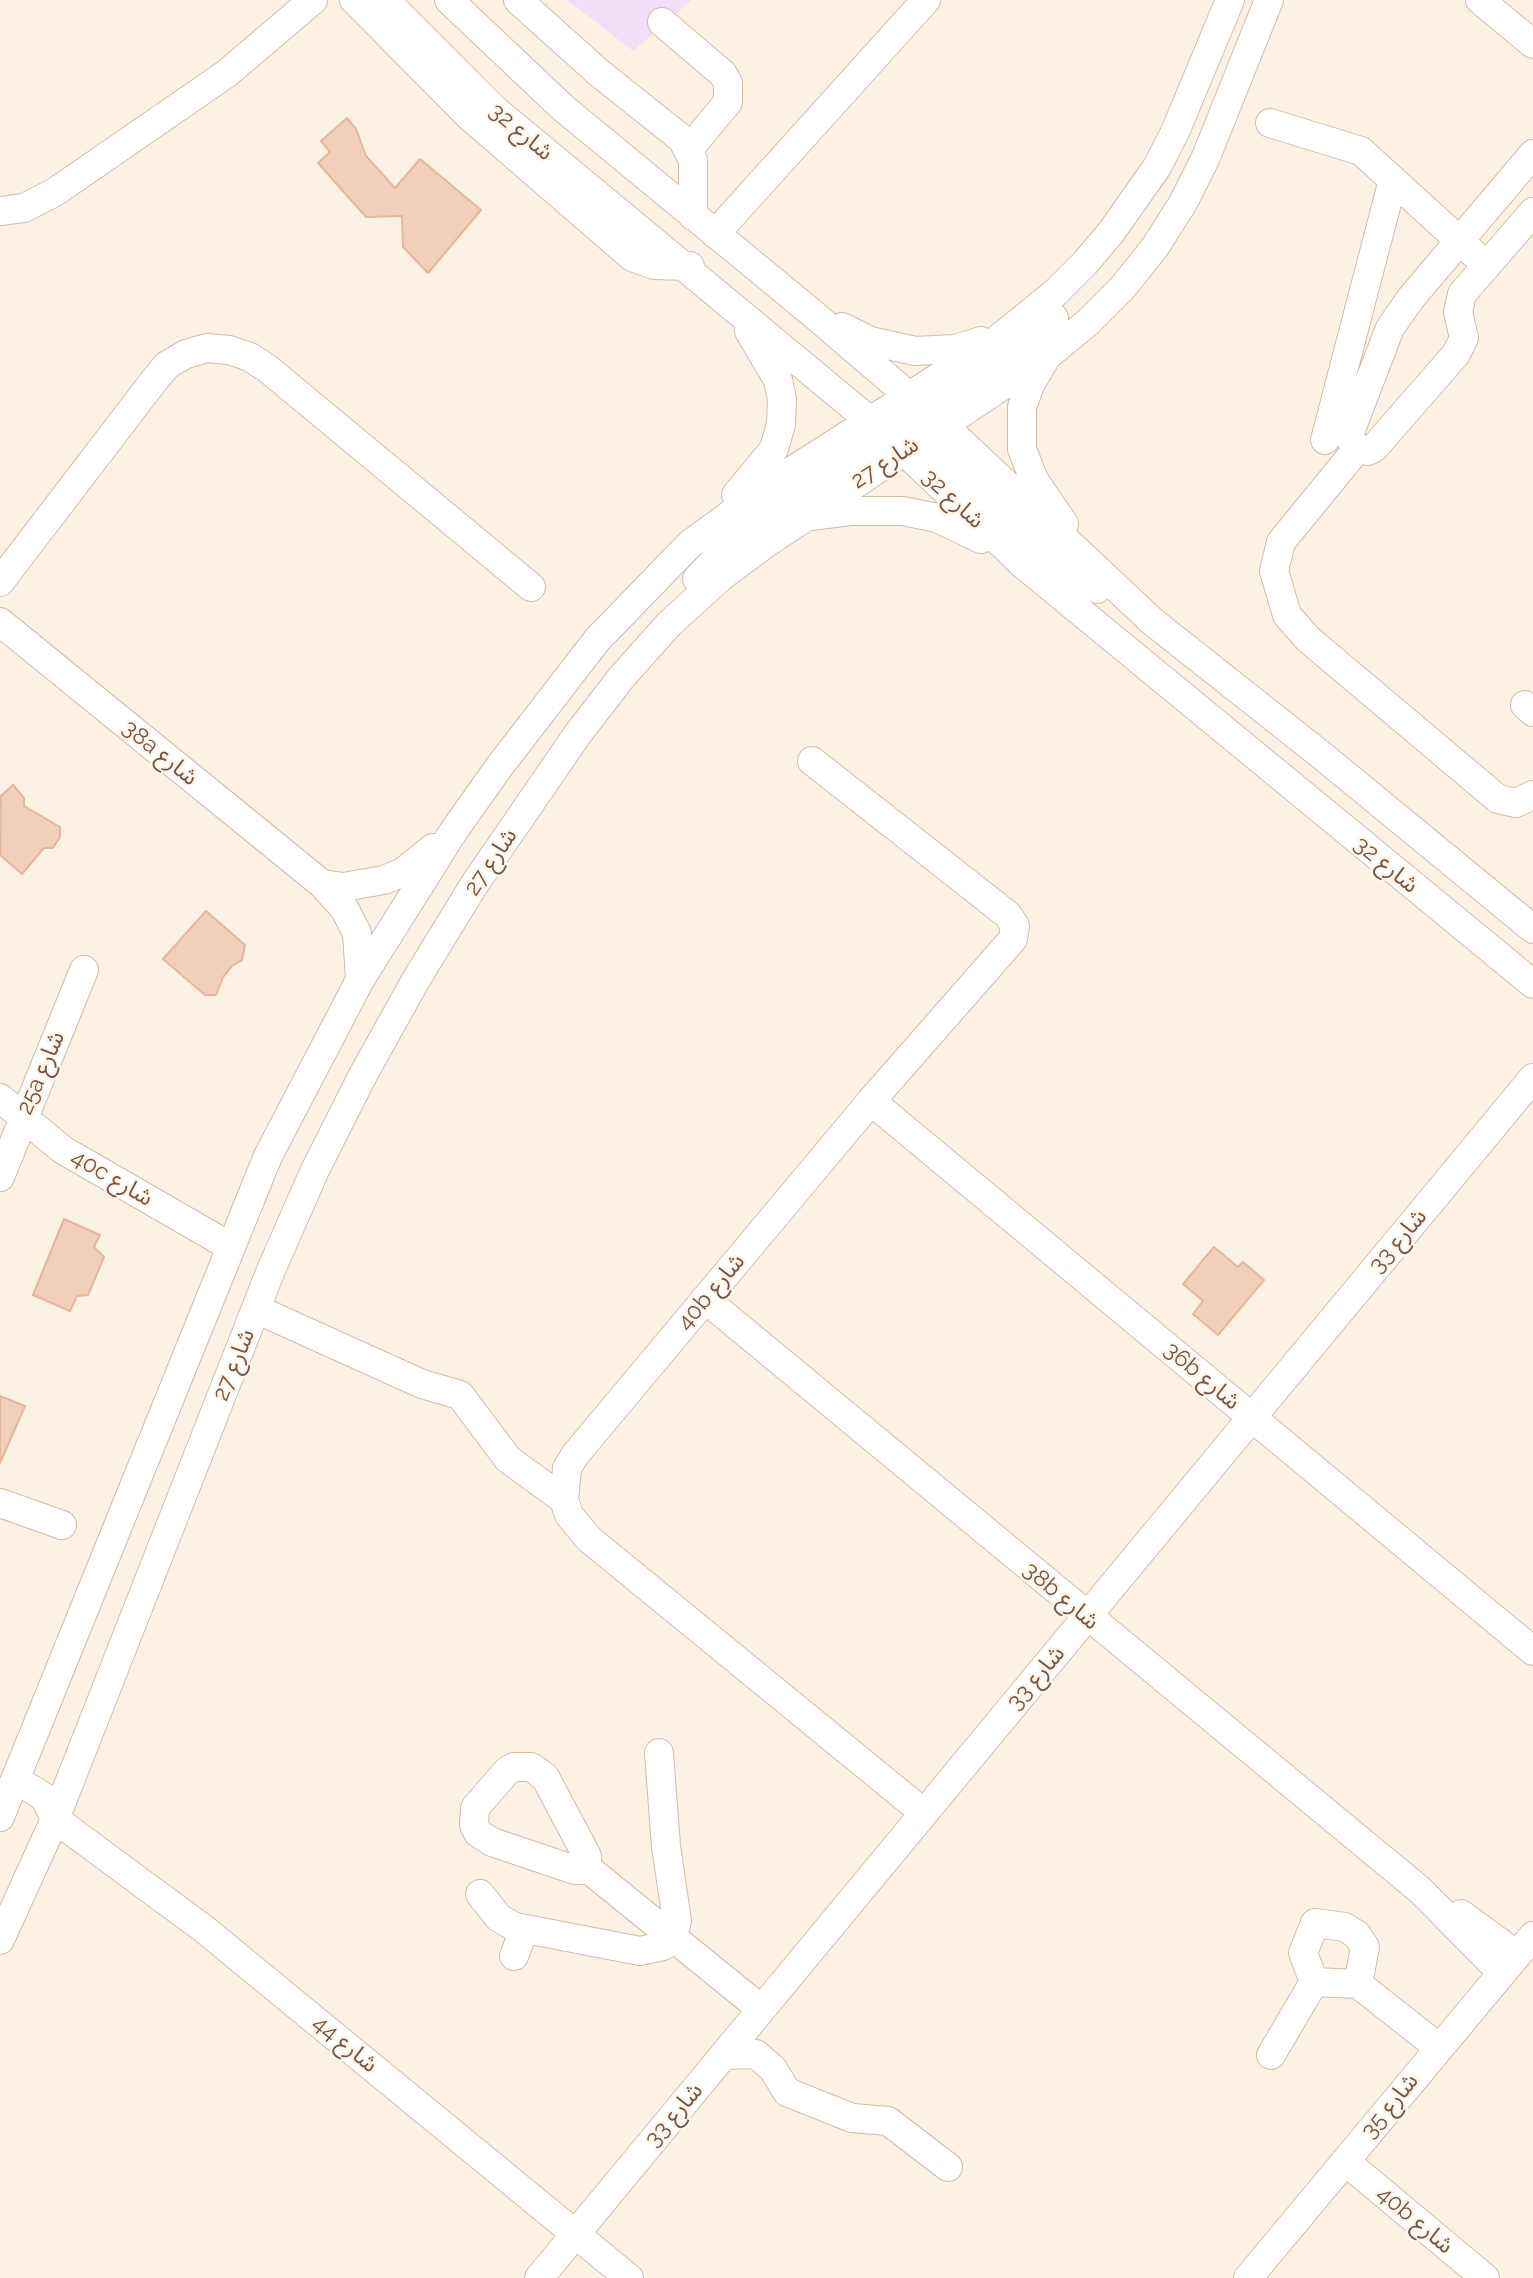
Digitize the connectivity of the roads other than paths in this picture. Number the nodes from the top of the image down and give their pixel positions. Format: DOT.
graph roads {
  1 [pos="313,0"];
  2 [pos="354,0"];
  3 [pos="385,0"];
  4 [pos="449,0"];
  5 [pos="518,0"];
  6 [pos="926,0"];
  7 [pos="1230,0"];
  8 [pos="1269,0"];
  9 [pos="1480,0"];
  10 [pos="662,22"];
  11 [pos="1533,44"];
  12 [pos="1270,123"];
  13 [pos="689,149"];
  14 [pos="1533,153"];
  15 [pos="1392,180"];
  16 [pos="0,211"];
  17 [pos="1533,212"];
  18 [pos="693,216"];
  19 [pos="1112,232"];
  20 [pos="715,234"];
  21 [pos="1459,241"];
  22 [pos="684,264"];
  23 [pos="1486,264"];
  24 [pos="730,303"];
  25 [pos="812,313"];
  26 [pos="1024,320"];
  27 [pos="1047,356"];
  28 [pos="907,424"];
  29 [pos="1325,440"];
  30 [pos="1357,449"];
  31 [pos="804,517"];
  32 [pos="690,544"];
  33 [pos="1090,561"];
  34 [pos="1025,566"];
  35 [pos="0,582"];
  36 [pos="531,587"];
  37 [pos="0,622"];
  38 [pos="1153,622"];
  39 [pos="669,624"];
  40 [pos="812,761"];
  41 [pos="1533,795"];
  42 [pos="453,832"];
  43 [pos="321,884"];
  44 [pos="1533,929"];
  45 [pos="84,970"];
  46 [pos="360,980"];
  47 [pos="1533,984"];
  48 [pos="1533,1078"];
  49 [pos="0,1098"];
  50 [pos="871,1101"];
  51 [pos="23,1117"];
  52 [pos="0,1178"];
  53 [pos="231,1247"];
  54 [pos="705,1299"];
  55 [pos="256,1309"];
  56 [pos="1252,1418"];
  57 [pos="564,1500"];
  58 [pos="0,1503"];
  59 [pos="62,1525"];
  60 [pos="1087,1617"];
  61 [pos="1533,1651"];
  62 [pos="659,1753"];
  63 [pos="12,1786"];
  64 [pos="925,1813"];
  65 [pos="0,1817"];
  66 [pos="55,1819"];
  67 [pos="586,1867"];
  68 [pos="480,1894"];
  69 [pos="524,1930"];
  70 [pos="672,1937"];
  71 [pos="0,1940"];
  72 [pos="1517,1955"];
  73 [pos="514,1956"];
  74 [pos="1314,1982"];
  75 [pos="1358,1984"];
  76 [pos="761,2009"];
  77 [pos="1438,2047"];
  78 [pos="724,2055"];
  79 [pos="1271,2055"];
  80 [pos="1345,2161"];
  81 [pos="948,2167"];
  82 [pos="576,2234"];
  83 [pos="539,2278"];
  84 [pos="629,2278"];
  85 [pos="1248,2278"];
  86 [pos="1486,2278"];
  1 -- 16 [label="street"];
  2 -- 22 [label="street"];
  3 -- 22 [label="street, شارع 32"];
  4 -- 18 [label="street, شارع 32"];
  5 -- 13 [label="street"];
  6 -- 20 [label="street"];
  7 -- 19 [label="street, شارع 27"];
  8 -- 27 [label="street, شارع 27"];
  9 -- 11 [label="street"];
  10 -- 13 [label="street"];
  12 -- 15 [label="street"];
  13 -- 18 [label="street"];
  14 -- 21 [label="street"];
  15 -- 21 [label="street"];
  15 -- 29 [label="street"];
  17 -- 23 [label="street"];
  18 -- 20 [label="street, شارع 32"];
  19 -- 26 [label="street, شارع 27"];
  19 -- 28 [label="street"];
  20 -- 25 [label="street, شارع 32"];
  21 -- 23 [label="street"];
  21 -- 30 [label="street"];
  22 -- 24 [label="street, شارع 32"];
  22 -- 28 [label="street"];
  23 -- 30 [label="street"];
  24 -- 28 [label="street, شارع 32"];
  24 -- 32 [label="street"];
  25 -- 26 [label="street"];
  25 -- 28 [label="street, شارع 32"];
  26 -- 28 [label="street, شارع 27"];
  27 -- 28 [label="street, شارع 27"];
  27 -- 33 [label="street"];
  28 -- 31 [label="street, شارع 27"];
  28 -- 32 [label="street, شارع 27"];
  28 -- 33 [label="street, شارع 32"];
  28 -- 34 [label="street, شارع 32"];
  28 -- 38 [label="street"];
  28 -- 39 [label="street"];
  30 -- 41 [label="street"];
  31 -- 34 [label="street"];
  31 -- 39 [label="street, شارع 27"];
  32 -- 42 [label="street, شارع 27"];
  33 -- 38 [label="street, شارع 32"];
  34 -- 47 [label="street, شارع 32"];
  35 -- 36 [label="street"];
  37 -- 43 [label="street, 38a شارع"];
  38 -- 44 [label="street, شارع 32"];
  39 -- 55 [label="street, شارع 27"];
  40 -- 50 [label="street, 40b شارع"];
  42 -- 43 [label="street"];
  42 -- 46 [label="street, شارع 27"];
  43 -- 46 [label="street, 38a شارع"];
  45 -- 51 [label="street, 25a شارع"];
  46 -- 53 [label="street, شارع 27"];
  48 -- 56 [label="street, شارع 33"];
  49 -- 51 [label="street, 40c شارع"];
  50 -- 54 [label="street, 40b شارع"];
  50 -- 56 [label="street, 36b شارع"];
  51 -- 52 [label="street, 25a شارع"];
  51 -- 53 [label="street, 40c شارع"];
  53 -- 63 [label="street, شارع 27"];
  54 -- 57 [label="street, 40b شارع"];
  54 -- 60 [label="street, 38b شارع"];
  55 -- 57 [label="street"];
  55 -- 66 [label="street, شارع 27"];
  56 -- 60 [label="street, شارع 33"];
  56 -- 61 [label="street, 36b شارع"];
  57 -- 64 [label="street"];
  58 -- 59 [label="street"];
  60 -- 64 [label="street, شارع 33"];
  60 -- 72 [label="street, 38b شارع"];
  62 -- 70 [label="street"];
  63 -- 65 [label="street, شارع 27"];
  63 -- 66 [label="street, شارع 44"];
  64 -- 76 [label="street, شارع 33"];
  66 -- 71 [label="street, شارع 27"];
  66 -- 82 [label="street, شارع 44"];
  67 -- 70 [label="street"];
  68 -- 69 [label="street"];
  69 -- 70 [label="street"];
  69 -- 73 [label="street"];
  70 -- 76 [label="street"];
  72 -- 77 [label="street, شارع 35"];
  74 -- 75 [label="street"];
  74 -- 75 [label="street"];
  74 -- 79 [label="street"];
  75 -- 77 [label="street"];
  76 -- 78 [label="street, شارع 33"];
  77 -- 80 [label="street, شارع 35"];
  78 -- 81 [label="street"];
  78 -- 82 [label="street, شارع 33"];
  80 -- 85 [label="street, شارع 35"];
  80 -- 86 [label="street, 40b شارع"];
  82 -- 83 [label="street, شارع 33"];
  82 -- 84 [label="street, شارع 44"];
}
